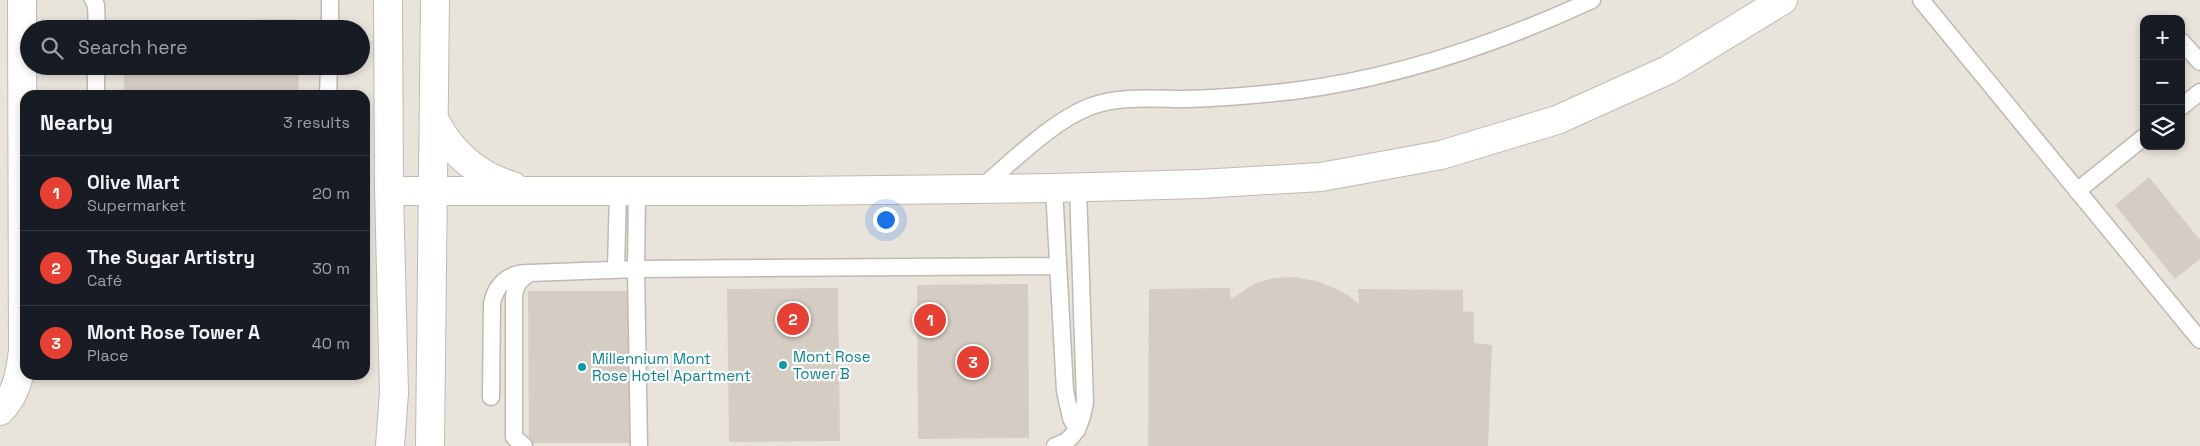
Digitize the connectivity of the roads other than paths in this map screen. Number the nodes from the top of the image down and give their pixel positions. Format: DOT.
graph roads {
  1 [pos="22,0"];
  2 [pos="93,0"];
  3 [pos="330,0"];
  4 [pos="388,0"];
  5 [pos="435,0"];
  6 [pos="1592,0"];
  7 [pos="1783,0"];
  8 [pos="1921,0"];
  9 [pos="22,20"];
  10 [pos="97,20"];
  11 [pos="330,20"];
  12 [pos="2185,45"];
  13 [pos="2200,62"];
  14 [pos="23,75"];
  15 [pos="96,75"];
  16 [pos="329,75"];
  17 [pos="23,90"];
  18 [pos="96,90"];
  19 [pos="328,90"];
  20 [pos="2200,92"];
  21 [pos="2184,105"];
  22 [pos="434,121"];
  23 [pos="2140,140"];
  24 [pos="1066,187"];
  25 [pos="980,188"];
  26 [pos="526,190"];
  27 [pos="389,191"];
  28 [pos="434,191"];
  29 [pos="627,191"];
  30 [pos="2077,191"];
  31 [pos="1058,266"];
  32 [pos="616,269"];
  33 [pos="636,269"];
  34 [pos="530,273"];
  35 [pos="2200,340"];
  36 [pos="20,378"];
  37 [pos="491,397"];
  38 [pos="0,411"];
  39 [pos="1077,430"];
  40 [pos="390,446"];
  41 [pos="430,446"];
  42 [pos="524,446"];
  43 [pos="639,446"];
  44 [pos="1055,446"];
  1 -- 9 [label="street"];
  2 -- 10 [label="lane"];
  3 -- 11 [label="lane"];
  4 -- 27 [label="street"];
  5 -- 22 [label="street"];
  6 -- 25 [label="lane"];
  7 -- 24 [label="street"];
  8 -- 30 [label="lane"];
  12 -- 13 [label="lane"];
  14 -- 17 [label="street"];
  15 -- 18 [label="lane"];
  16 -- 19 [label="lane"];
  20 -- 21 [label="lane"];
  22 -- 26 [label="street"];
  22 -- 28 [label="street"];
  23 -- 30 [label="lane"];
  24 -- 25 [label="street"];
  24 -- 31 [label="lane"];
  24 -- 39 [label="lane"];
  25 -- 29 [label="street"];
  26 -- 28 [label="street"];
  26 -- 29 [label="street"];
  27 -- 28 [label="street"];
  27 -- 40 [label="street"];
  28 -- 41 [label="street"];
  29 -- 32 [label="lane"];
  29 -- 33 [label="lane"];
  30 -- 35 [label="lane"];
  31 -- 33 [label="lane"];
  31 -- 39 [label="lane"];
  32 -- 33 [label="lane"];
  32 -- 34 [label="lane"];
  33 -- 43 [label="lane"];
  34 -- 37 [label="lane"];
  34 -- 42 [label="lane"];
  36 -- 38 [label="street"];
  39 -- 44 [label="lane"];
}
